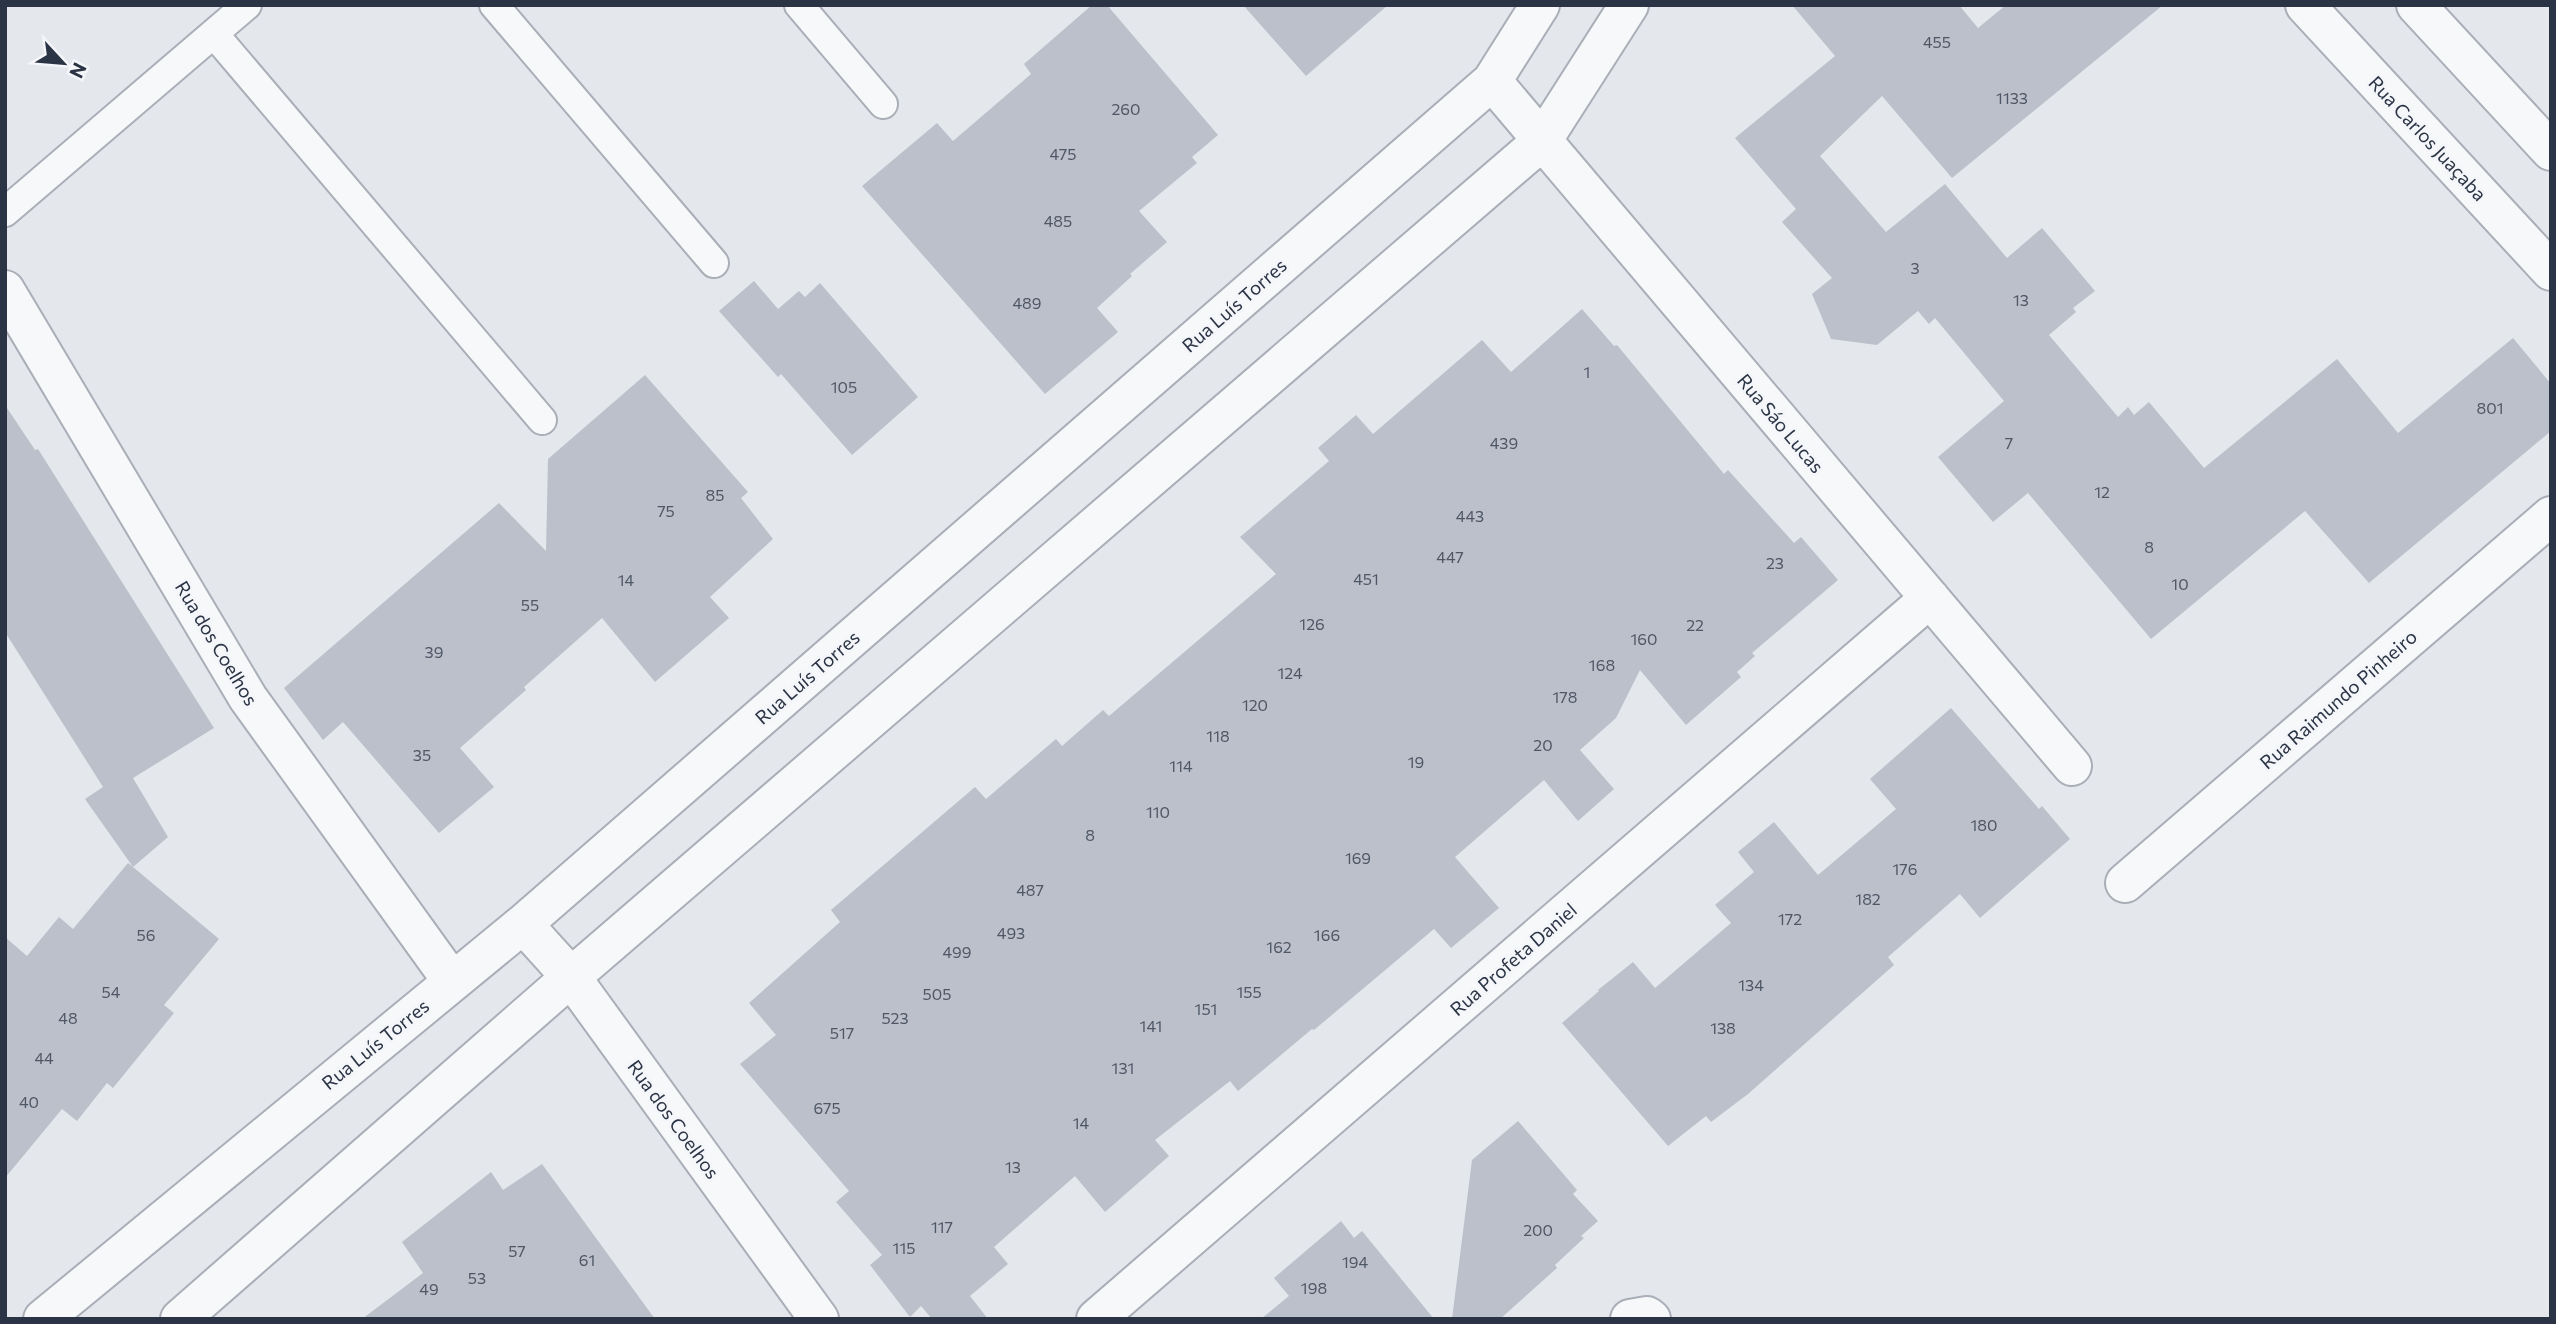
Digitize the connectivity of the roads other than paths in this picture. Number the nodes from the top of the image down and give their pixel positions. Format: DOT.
graph roads {
  1 [pos="247,5"];
  2 [pos="494,5"];
  3 [pos="799,5"];
  4 [pos="1540,5"];
  5 [pos="1629,5"];
  6 [pos="2305,5"];
  7 [pos="2416,5"];
  8 [pos="214,33"];
  9 [pos="1492,81"];
  10 [pos="883,104"];
  11 [pos="1542,141"];
  12 [pos="2551,151"];
  13 [pos="5,212"];
  14 [pos="714,263"];
  15 [pos="2551,271"];
  16 [pos="5,290"];
  17 [pos="542,420"];
  18 [pos="2551,516"];
  19 [pos="1930,598"];
  20 [pos="2072,766"];
  21 [pos="2125,883"];
  22 [pos="523,924"];
  23 [pos="571,977"];
  24 [pos="452,981"];
  25 [pos="43,1319"];
  26 [pos="180,1319"];
  27 [pos="820,1319"];
  28 [pos="1096,1319"];
  29 [pos="1630,1319"];
  30 [pos="1651,1319"];
  1 -- 8 [label="lane"];
  2 -- 14 [label="lane"];
  3 -- 10 [label="lane"];
  4 -- 9 [label="street, Rua Luís Torres"];
  5 -- 11 [label="street"];
  6 -- 15 [label="street, Rua Carlos Juaçaba"];
  7 -- 12 [label="street"];
  8 -- 13 [label="lane"];
  8 -- 17 [label="lane"];
  9 -- 11 [label="street, Rua Sáo Lucas"];
  9 -- 22 [label="street, Rua Luís Torres"];
  11 -- 19 [label="street, Rua Sáo Lucas"];
  11 -- 23 [label="street"];
  16 -- 24 [label="street, Rua dos Coelhos"];
  18 -- 21 [label="street, Rua Raimundo Pinheiro"];
  19 -- 20 [label="street, Rua Sáo Lucas"];
  19 -- 28 [label="street, Rua Profeta Daniel"];
  22 -- 23 [label="street, Rua dos Coelhos"];
  22 -- 24 [label="street, Rua Luís Torres"];
  23 -- 26 [label="street"];
  23 -- 27 [label="street, Rua dos Coelhos"];
  24 -- 25 [label="street, Rua Luís Torres"];
  29 -- 30 [label="street"];
}
